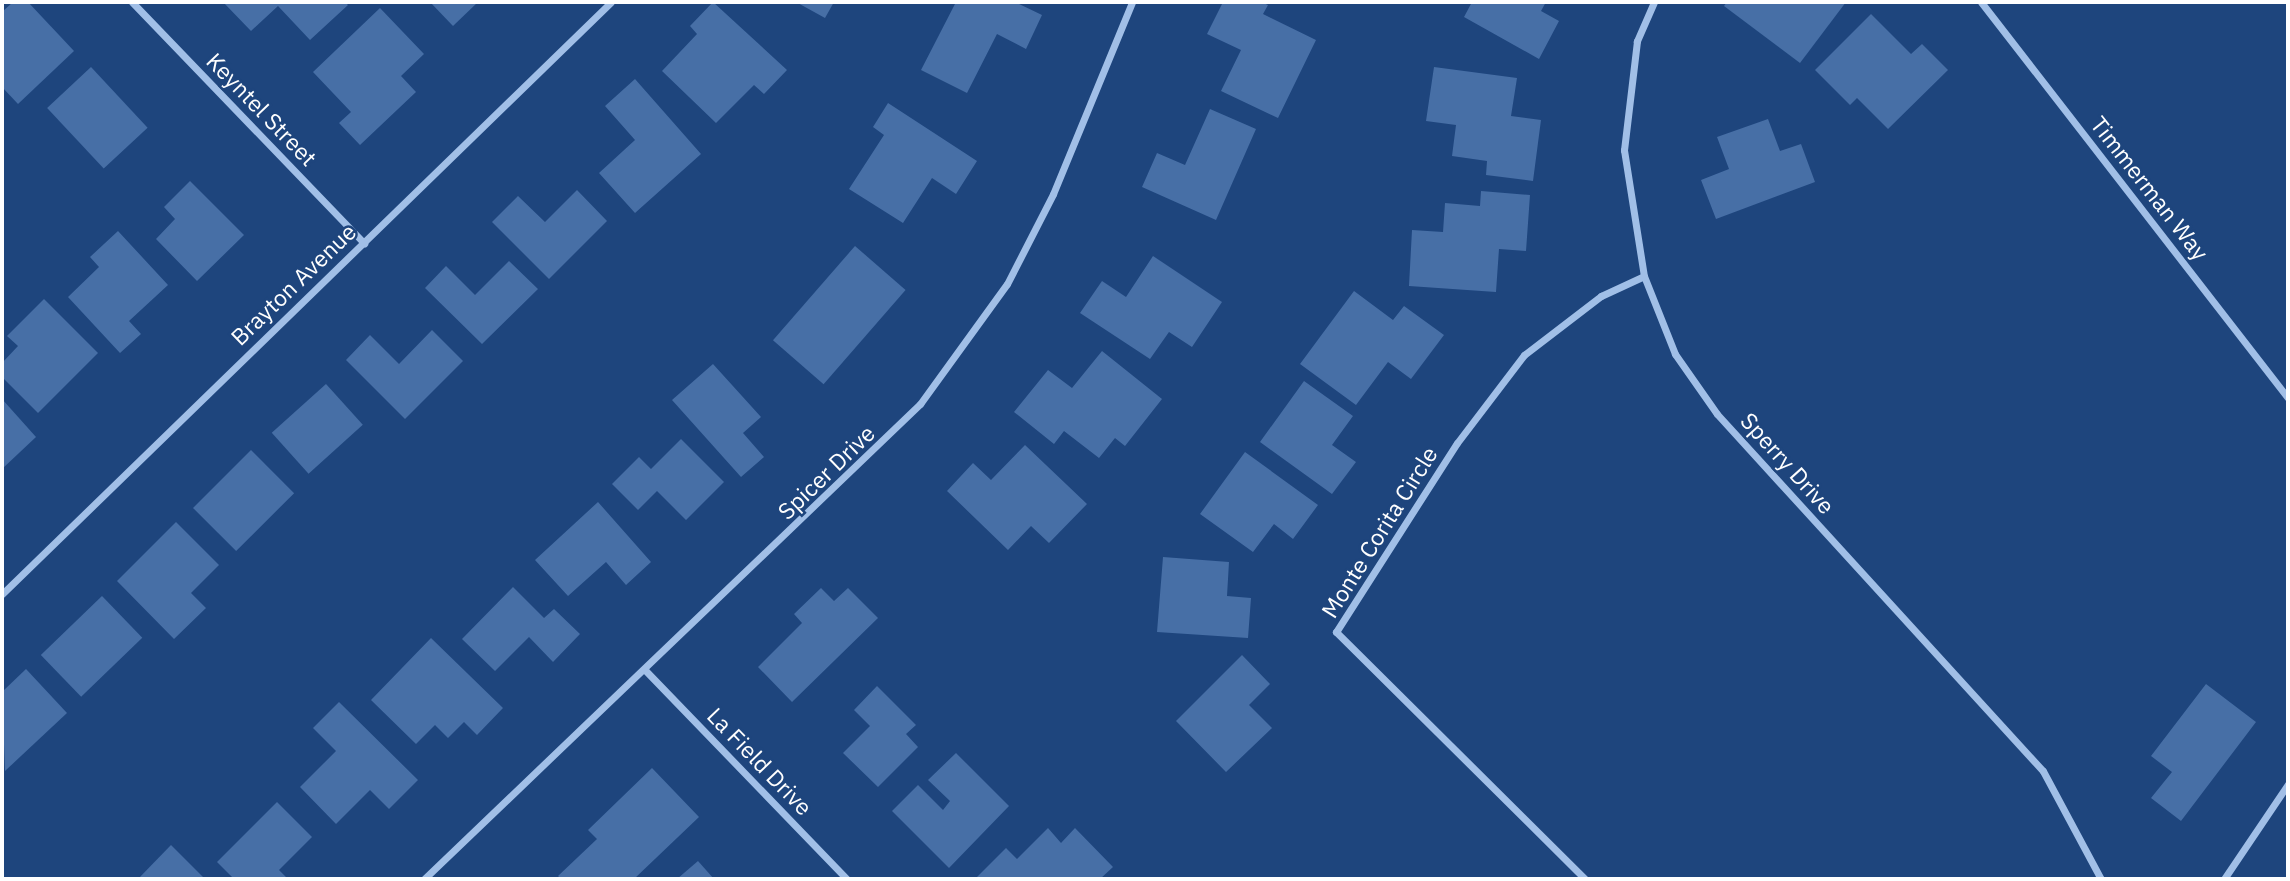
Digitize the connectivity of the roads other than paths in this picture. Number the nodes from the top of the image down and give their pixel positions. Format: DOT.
graph roads {
  1 [pos="132,2"];
  2 [pos="611,2"];
  3 [pos="1132,2"];
  4 [pos="1654,2"];
  5 [pos="1981,2"];
  6 [pos="363,243"];
  7 [pos="1644,276"];
  8 [pos="2288,398"];
  9 [pos="2,594"];
  10 [pos="645,670"];
  11 [pos="2288,784"];
  12 [pos="424,879"];
  13 [pos="847,879"];
  14 [pos="1585,879"];
  15 [pos="2101,879"];
  16 [pos="2224,879"];
  1 -- 6 [label="street, Keyntel Street"];
  2 -- 6 [label="street, Brayton Avenue"];
  3 -- 10 [label="street, Spicer Drive"];
  4 -- 7 [label="street, Sperry Drive"];
  5 -- 8 [label="street, Timmerman Way"];
  6 -- 9 [label="street, Brayton Avenue"];
  7 -- 14 [label="street, Monte Corita Circle"];
  7 -- 15 [label="street, Sperry Drive"];
  10 -- 12 [label="street, Spicer Drive"];
  10 -- 13 [label="street, La Field Drive"];
  11 -- 16 [label="street"];
}
